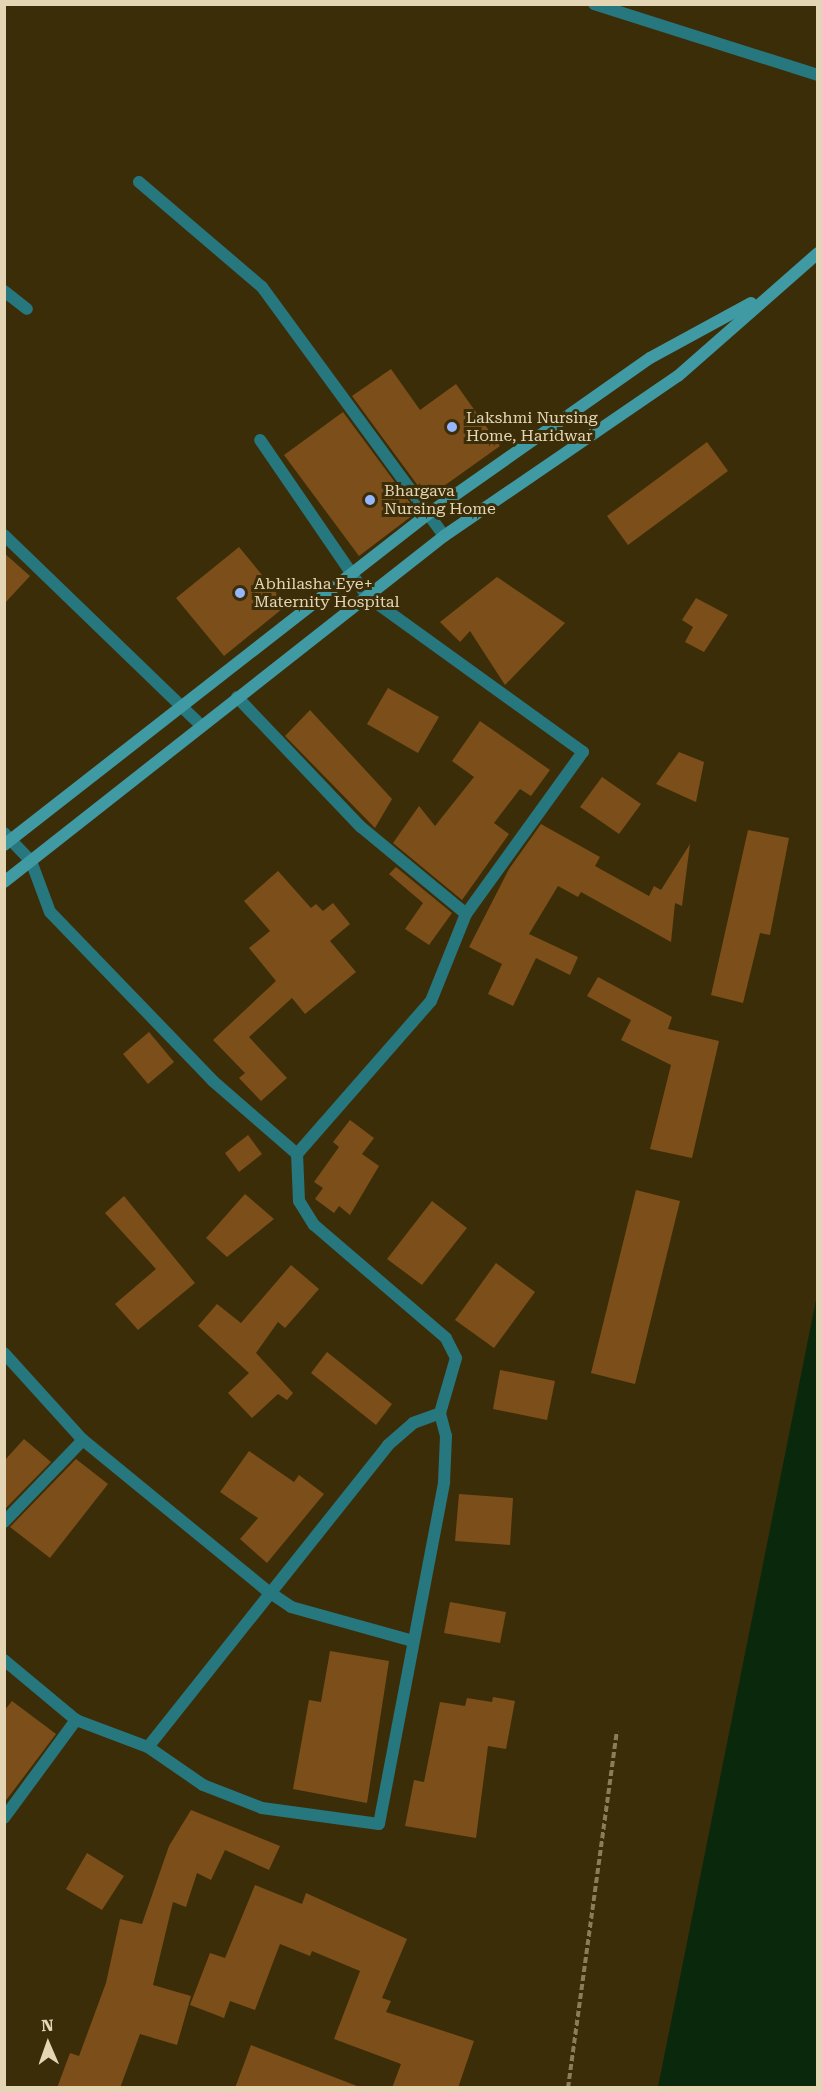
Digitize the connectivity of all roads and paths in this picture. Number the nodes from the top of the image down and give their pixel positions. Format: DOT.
graph roads {
  1 [pos="594,4"];
  2 [pos="818,75"];
  3 [pos="139,182"];
  4 [pos="818,254"];
  5 [pos="4,291"];
  6 [pos="768,294"];
  7 [pos="27,309"];
  8 [pos="260,440"];
  9 [pos="428,514"];
  10 [pos="4,535"];
  11 [pos="444,536"];
  12 [pos="352,573"];
  13 [pos="368,596"];
  14 [pos="237,697"];
  15 [pos="183,705"];
  16 [pos="201,725"];
  17 [pos="7,839"];
  18 [pos="31,861"];
  19 [pos="4,882"];
  20 [pos="466,914"];
  21 [pos="297,1154"];
  22 [pos="4,1353"];
  23 [pos="440,1413"];
  24 [pos="83,1440"];
  25 [pos="4,1522"];
  26 [pos="269,1592"];
  27 [pos="413,1641"];
  28 [pos="4,1660"];
  29 [pos="76,1720"];
  30 [pos="617,1731"];
  31 [pos="148,1747"];
  32 [pos="4,1818"];
  33 [pos="568,2088"];
  1 -- 2 [label="street"];
  3 -- 9 [label="street"];
  4 -- 6 [label="main road"];
  5 -- 7 [label="street"];
  6 -- 9 [label="main road"];
  6 -- 11 [label="main road"];
  8 -- 12 [label="street"];
  9 -- 11 [label="street"];
  9 -- 12 [label="main road"];
  10 -- 15 [label="street"];
  11 -- 13 [label="main road"];
  12 -- 13 [label="street"];
  12 -- 15 [label="main road"];
  13 -- 14 [label="main road"];
  13 -- 20 [label="street"];
  14 -- 16 [label="main road"];
  14 -- 20 [label="street"];
  15 -- 16 [label="street"];
  15 -- 17 [label="main road"];
  16 -- 18 [label="main road"];
  17 -- 18 [label="street"];
  18 -- 19 [label="main road"];
  18 -- 21 [label="street"];
  20 -- 21 [label="street"];
  21 -- 23 [label="street"];
  22 -- 24 [label="street"];
  23 -- 26 [label="street"];
  23 -- 27 [label="street"];
  24 -- 25 [label="street"];
  24 -- 26 [label="street"];
  26 -- 27 [label="street"];
  26 -- 31 [label="street"];
  27 -- 31 [label="street"];
  28 -- 29 [label="street"];
  29 -- 31 [label="street"];
  29 -- 32 [label="street"];
  30 -- 33 [label="path"];
}
